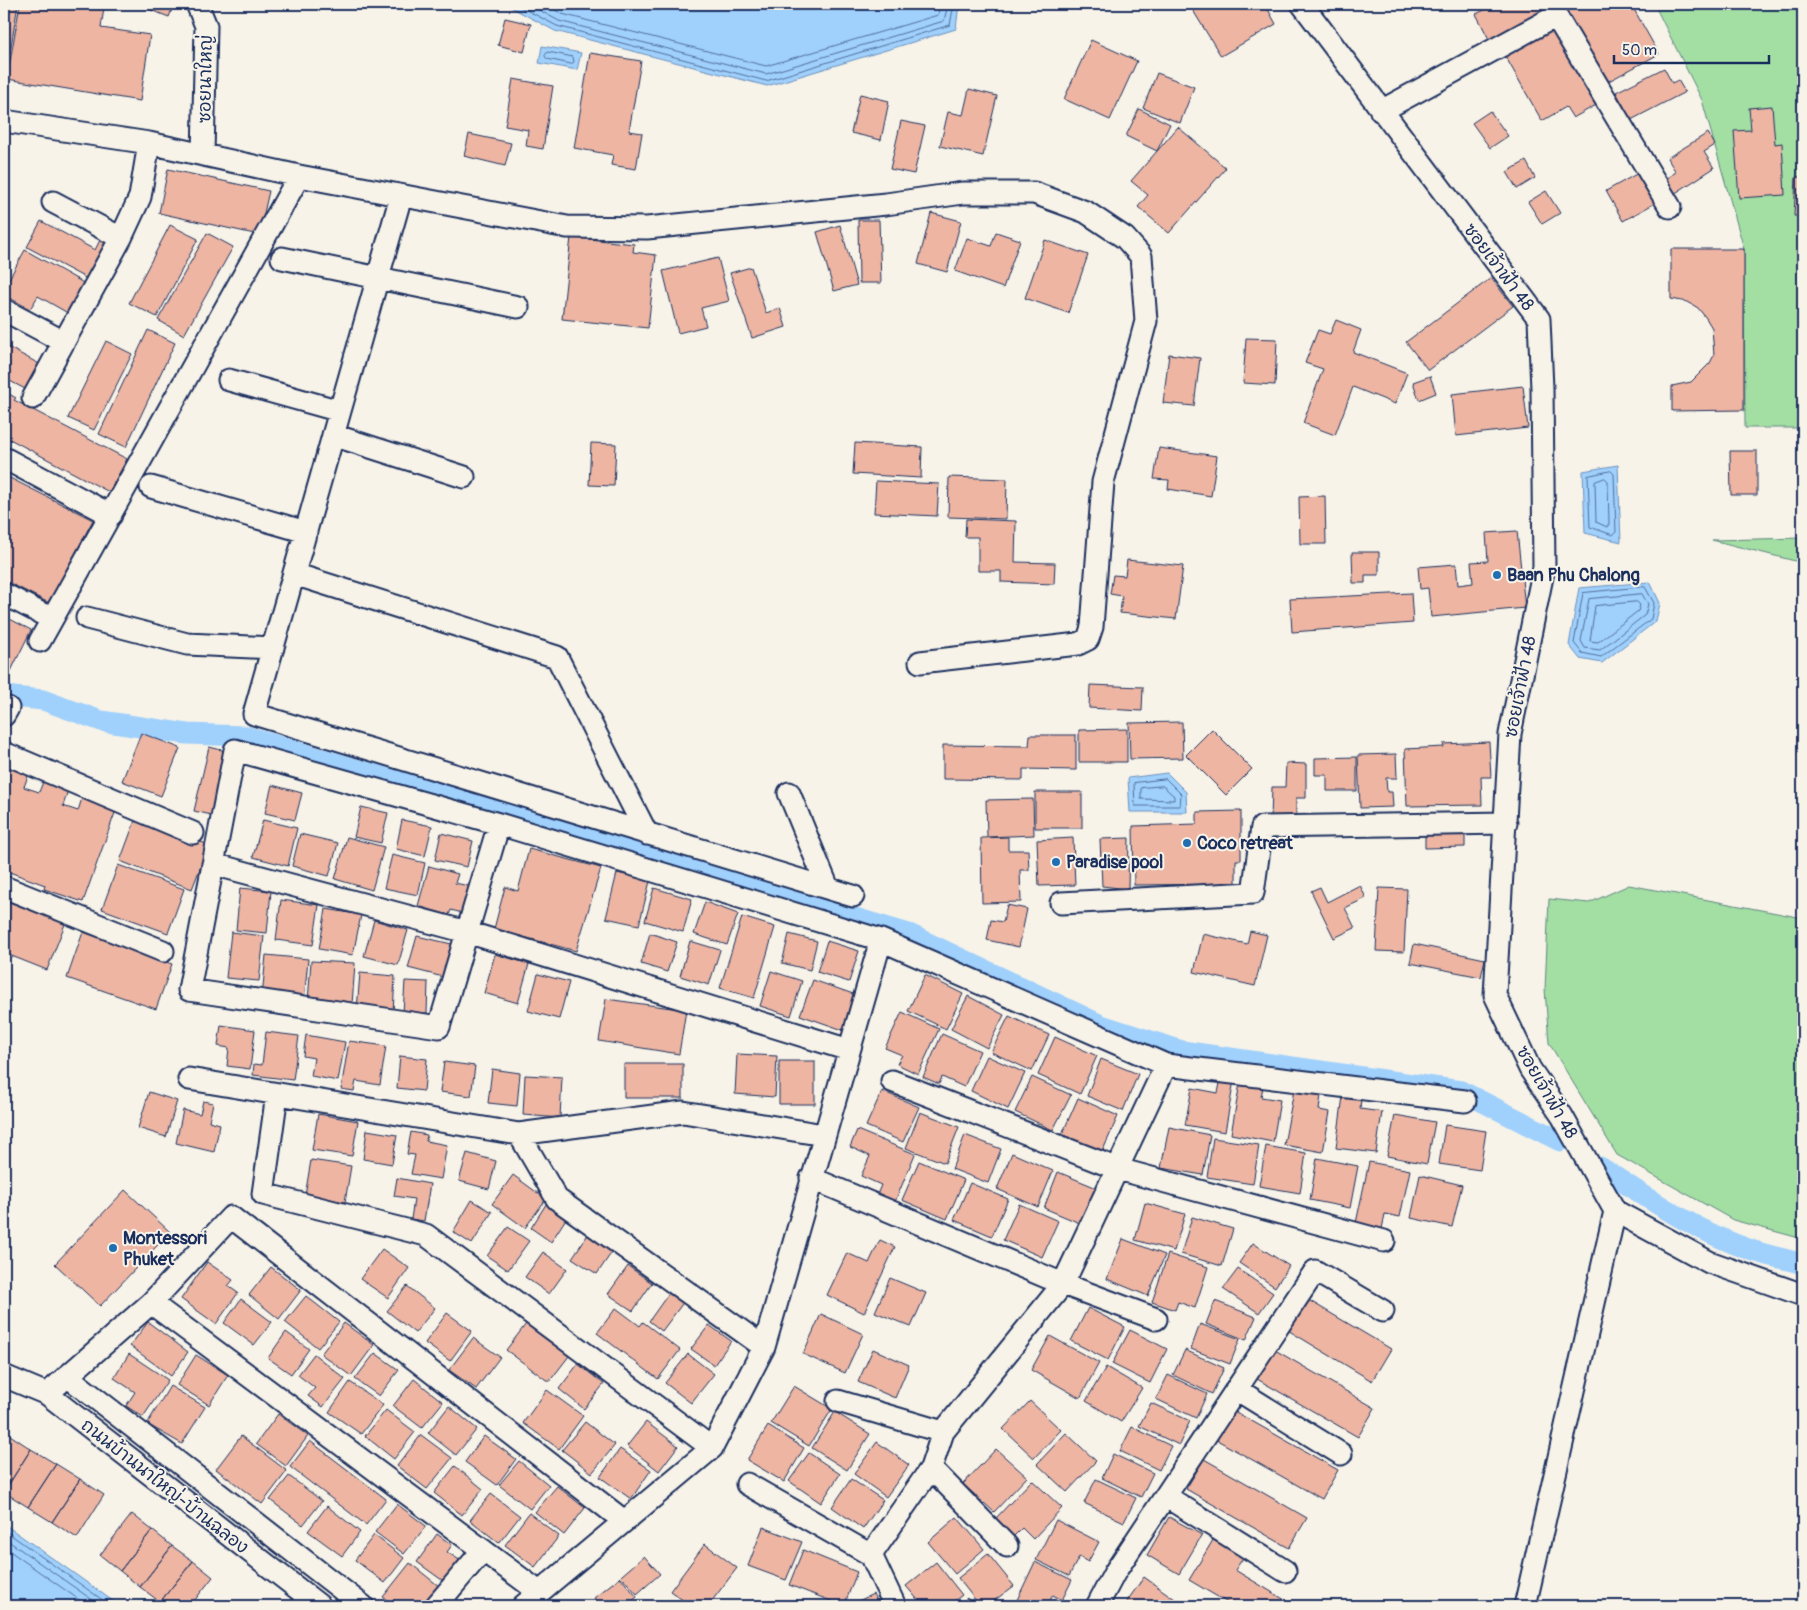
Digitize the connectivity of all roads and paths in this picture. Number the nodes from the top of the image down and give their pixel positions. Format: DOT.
graph roads {
  1 [pos="197,4"];
  2 [pos="1302,4"];
  3 [pos="1552,10"];
  4 [pos="1381,110"];
  5 [pos="4,120"];
  6 [pos="149,143"];
  7 [pos="203,155"];
  8 [pos="299,176"];
  9 [pos="401,196"];
  10 [pos="53,202"];
  11 [pos="1670,207"];
  12 [pos="121,238"];
  13 [pos="282,258"];
  14 [pos="378,277"];
  15 [pos="518,307"];
  16 [pos="4,310"];
  17 [pos="64,342"];
  18 [pos="229,380"];
  19 [pos="33,398"];
  20 [pos="340,411"];
  21 [pos="333,435"];
  22 [pos="4,458"];
  23 [pos="464,477"];
  24 [pos="151,488"];
  25 [pos="110,515"];
  26 [pos="306,532"];
  27 [pos="294,574"];
  28 [pos="4,594"];
  29 [pos="87,618"];
  30 [pos="52,619"];
  31 [pos="40,641"];
  32 [pos="273,648"];
  33 [pos="920,662"];
  34 [pos="4,753"];
  35 [pos="788,793"];
  36 [pos="1506,823"];
  37 [pos="499,824"];
  38 [pos="193,833"];
  39 [pos="647,834"];
  40 [pos="213,864"];
  41 [pos="4,887"];
  42 [pos="828,888"];
  43 [pos="853,896"];
  44 [pos="1061,903"];
  45 [pos="467,932"];
  46 [pos="881,940"];
  47 [pos="163,951"];
  48 [pos="849,1050"];
  49 [pos="1166,1065"];
  50 [pos="189,1079"];
  51 [pos="892,1081"];
  52 [pos="277,1094"];
  53 [pos="1465,1101"];
  54 [pos="519,1134"];
  55 [pos="824,1135"];
  56 [pos="1118,1168"];
  57 [pos="811,1178"];
  58 [pos="1615,1211"];
  59 [pos="1384,1241"];
  60 [pos="1063,1284"];
  61 [pos="1803,1295"];
  62 [pos="150,1303"];
  63 [pos="1382,1311"];
  64 [pos="1156,1319"];
  65 [pos="764,1347"];
  66 [pos="4,1376"];
  67 [pos="67,1376"];
  68 [pos="1236,1389"];
  69 [pos="47,1394"];
  70 [pos="838,1401"];
  71 [pos="943,1432"];
  72 [pos="712,1448"];
  73 [pos="1341,1454"];
  74 [pos="931,1468"];
  75 [pos="747,1484"];
  76 [pos="1167,1497"];
  77 [pos="624,1521"];
  78 [pos="1007,1546"];
  79 [pos="482,1550"];
  80 [pos="870,1555"];
  81 [pos="1285,1571"];
  82 [pos="539,1592"];
  83 [pos="320,1606"];
  84 [pos="363,1606"];
  85 [pos="436,1606"];
  86 [pos="523,1606"];
  87 [pos="895,1606"];
  88 [pos="1097,1606"];
  89 [pos="1525,1606"];
  1 -- 7 [label="street, ซอยนาใหญ่"];
  2 -- 4 [label="street, ซอยเจ้าฟ้า 48"];
  3 -- 4 [label="street"];
  3 -- 11 [label="street"];
  4 -- 36 [label="street, ซอยเจ้าฟ้า 48"];
  5 -- 6 [label="street"];
  6 -- 7 [label="street"];
  6 -- 12 [label="street"];
  7 -- 8 [label="street"];
  8 -- 9 [label="street"];
  8 -- 25 [label="street"];
  9 -- 14 [label="street"];
  9 -- 33 [label="street"];
  10 -- 12 [label="street"];
  12 -- 17 [label="street"];
  13 -- 14 [label="street"];
  14 -- 15 [label="street"];
  14 -- 20 [label="street"];
  16 -- 17 [label="street"];
  17 -- 19 [label="street"];
  18 -- 20 [label="street"];
  20 -- 21 [label="street"];
  21 -- 23 [label="street"];
  21 -- 26 [label="street"];
  22 -- 25 [label="street"];
  24 -- 26 [label="street"];
  25 -- 30 [label="street"];
  26 -- 27 [label="street"];
  27 -- 32 [label="street"];
  27 -- 39 [label="street"];
  28 -- 30 [label="street"];
  29 -- 32 [label="street"];
  30 -- 31 [label="street"];
  32 -- 39 [label="street"];
  34 -- 38 [label="street"];
  35 -- 42 [label="street"];
  36 -- 44 [label="street"];
  36 -- 58 [label="street, ซอยเจ้าฟ้า 48"];
  37 -- 40 [label="street"];
  37 -- 45 [label="street"];
  37 -- 46 [label="street"];
  39 -- 42 [label="street"];
  40 -- 45 [label="street"];
  40 -- 45 [label="street"];
  41 -- 47 [label="street"];
  42 -- 43 [label="street"];
  45 -- 48 [label="street"];
  46 -- 48 [label="street"];
  46 -- 49 [label="street"];
  48 -- 55 [label="street"];
  49 -- 53 [label="street"];
  49 -- 56 [label="street"];
  50 -- 52 [label="street"];
  51 -- 56 [label="street"];
  52 -- 54 [label="street"];
  52 -- 72 [label="street"];
  54 -- 55 [label="street"];
  54 -- 65 [label="street"];
  55 -- 57 [label="street"];
  56 -- 59 [label="street"];
  56 -- 60 [label="street"];
  57 -- 60 [label="street"];
  57 -- 65 [label="street"];
  58 -- 61 [label="street"];
  58 -- 89 [label="street"];
  60 -- 64 [label="street"];
  60 -- 71 [label="street"];
  62 -- 67 [label="street"];
  62 -- 77 [label="street"];
  62 -- 79 [label="street"];
  63 -- 68 [label="street"];
  65 -- 72 [label="street"];
  66 -- 69 [label="street, ถนนบ้านนาใหญ่-บ้านฉลอง"];
  67 -- 69 [label="street"];
  67 -- 84 [label="street"];
  68 -- 73 [label="street"];
  68 -- 76 [label="street"];
  69 -- 83 [label="street, ถนนบ้านนาใหญ่-บ้านฉลอง"];
  70 -- 71 [label="street"];
  71 -- 74 [label="street"];
  72 -- 77 [label="street"];
  74 -- 78 [label="street"];
  74 -- 80 [label="street"];
  75 -- 80 [label="street"];
  76 -- 81 [label="street"];
  76 -- 88 [label="street"];
  77 -- 82 [label="street"];
  79 -- 82 [label="street"];
  79 -- 85 [label="street"];
  80 -- 87 [label="street"];
  82 -- 86 [label="street"];
}
